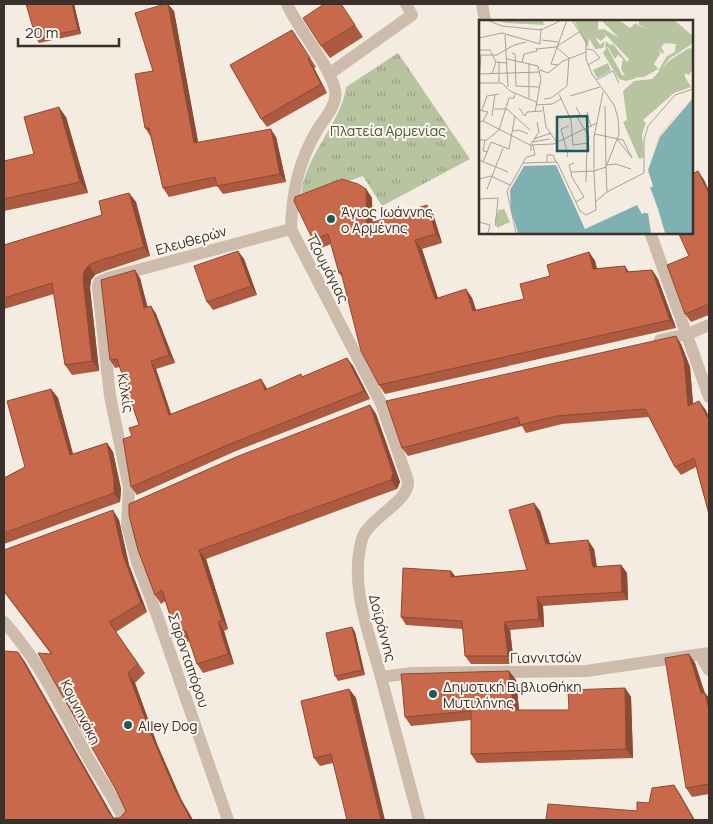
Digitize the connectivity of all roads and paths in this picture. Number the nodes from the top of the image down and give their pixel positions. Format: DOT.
graph roads {
  1 [pos="287,4"];
  2 [pos="406,4"];
  3 [pos="482,4"];
  4 [pos="485,20"];
  5 [pos="332,80"];
  6 [pos="291,229"];
  7 [pos="651,234"];
  8 [pos="99,282"];
  9 [pos="709,325"];
  10 [pos="688,334"];
  11 [pos="651,342"];
  12 [pos="709,397"];
  13 [pos="381,403"];
  14 [pos="145,501"];
  15 [pos="128,508"];
  16 [pos="110,515"];
  17 [pos="4,622"];
  18 [pos="705,654"];
  19 [pos="709,670"];
  20 [pos="381,677"];
  21 [pos="124,820"];
  22 [pos="228,820"];
  23 [pos="419,820"];
  1 -- 5 [label="street"];
  2 -- 5 [label="street"];
  3 -- 4 [label="street"];
  5 -- 6 [label="street, Τζουμάγιας"];
  6 -- 8 [label="street, Ελευθερών"];
  6 -- 13 [label="street, Τζουμάγιας"];
  7 -- 10 [label="street"];
  8 -- 15 [label="street, Κιλκίς"];
  9 -- 10 [label="street"];
  10 -- 11 [label="street"];
  10 -- 12 [label="street"];
  13 -- 20 [label="street, Δοϊράννης"];
  14 -- 15 [label="street"];
  15 -- 16 [label="street"];
  15 -- 22 [label="street, Σαρανταπόρου"];
  17 -- 21 [label="street, Κομνηνάκη"];
  18 -- 19 [label="street"];
  18 -- 20 [label="street, Γιαννιτσών"];
  20 -- 23 [label="street, Δοϊράννης"];
}
